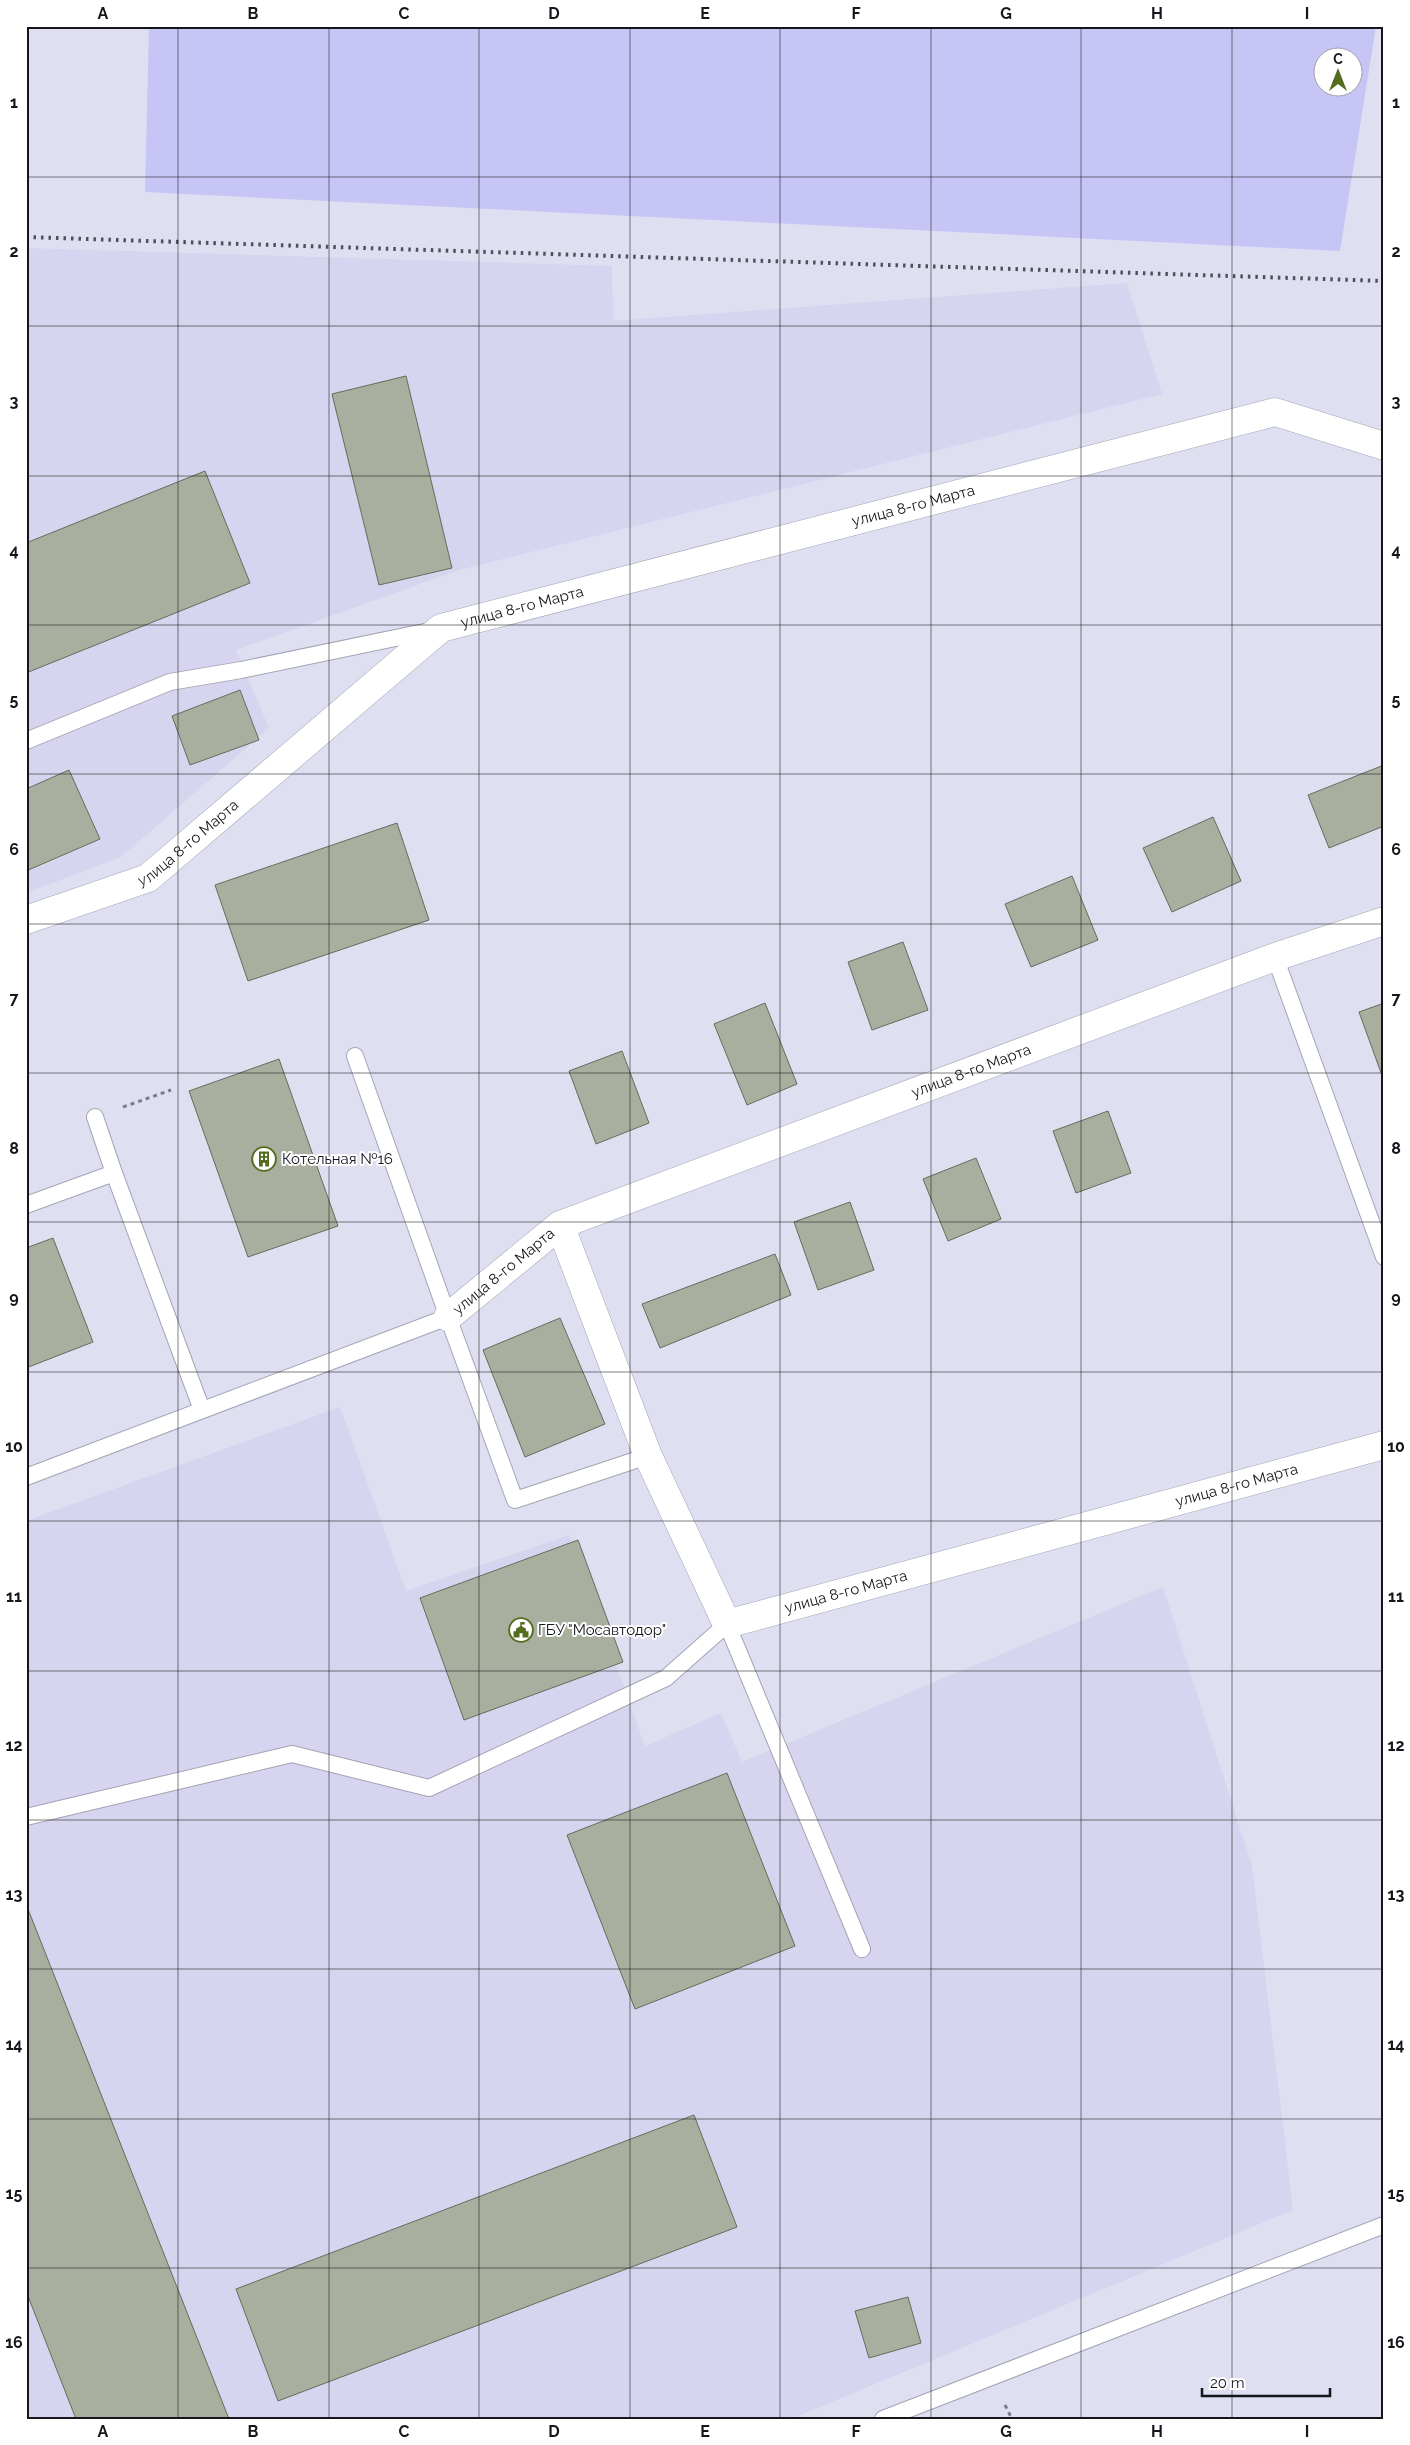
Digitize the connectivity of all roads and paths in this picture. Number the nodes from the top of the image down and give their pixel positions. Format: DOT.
graph roads {
  1 [pos="1384,446"];
  2 [pos="441,628"];
  3 [pos="26,741"];
  4 [pos="26,920"];
  5 [pos="1384,921"];
  6 [pos="1275,958"];
  7 [pos="355,1056"];
  8 [pos="171,1090"];
  9 [pos="95,1117"];
  10 [pos="114,1172"];
  11 [pos="26,1205"];
  12 [pos="560,1225"];
  13 [pos="1384,1258"];
  14 [pos="448,1317"];
  15 [pos="202,1410"];
  16 [pos="1384,1446"];
  17 [pos="648,1456"];
  18 [pos="26,1477"];
  19 [pos="727,1624"];
  20 [pos="26,1817"];
  21 [pos="862,1949"];
  22 [pos="1384,2226"];
  23 [pos="883,2419"];
  1 -- 2 [label="street, улица 8-го Марта"];
  2 -- 3 [label="lane, улица 8-го Марта"];
  2 -- 4 [label="street, улица 8-го Марта"];
  5 -- 6 [label="street, улица 8-го Марта"];
  6 -- 12 [label="street, улица 8-го Марта"];
  6 -- 13 [label="lane"];
  7 -- 14 [label="lane"];
  8 -- 9 [label="path"];
  9 -- 10 [label="lane"];
  10 -- 11 [label="lane"];
  10 -- 15 [label="lane"];
  12 -- 14 [label="street, улица 8-го Марта"];
  12 -- 17 [label="street, улица 8-го Марта"];
  14 -- 15 [label="lane"];
  14 -- 17 [label="lane"];
  15 -- 18 [label="lane"];
  16 -- 19 [label="street, улица 8-го Марта"];
  17 -- 19 [label="street, улица 8-го Марта"];
  19 -- 20 [label="lane"];
  19 -- 21 [label="lane"];
  22 -- 23 [label="lane"];
}
